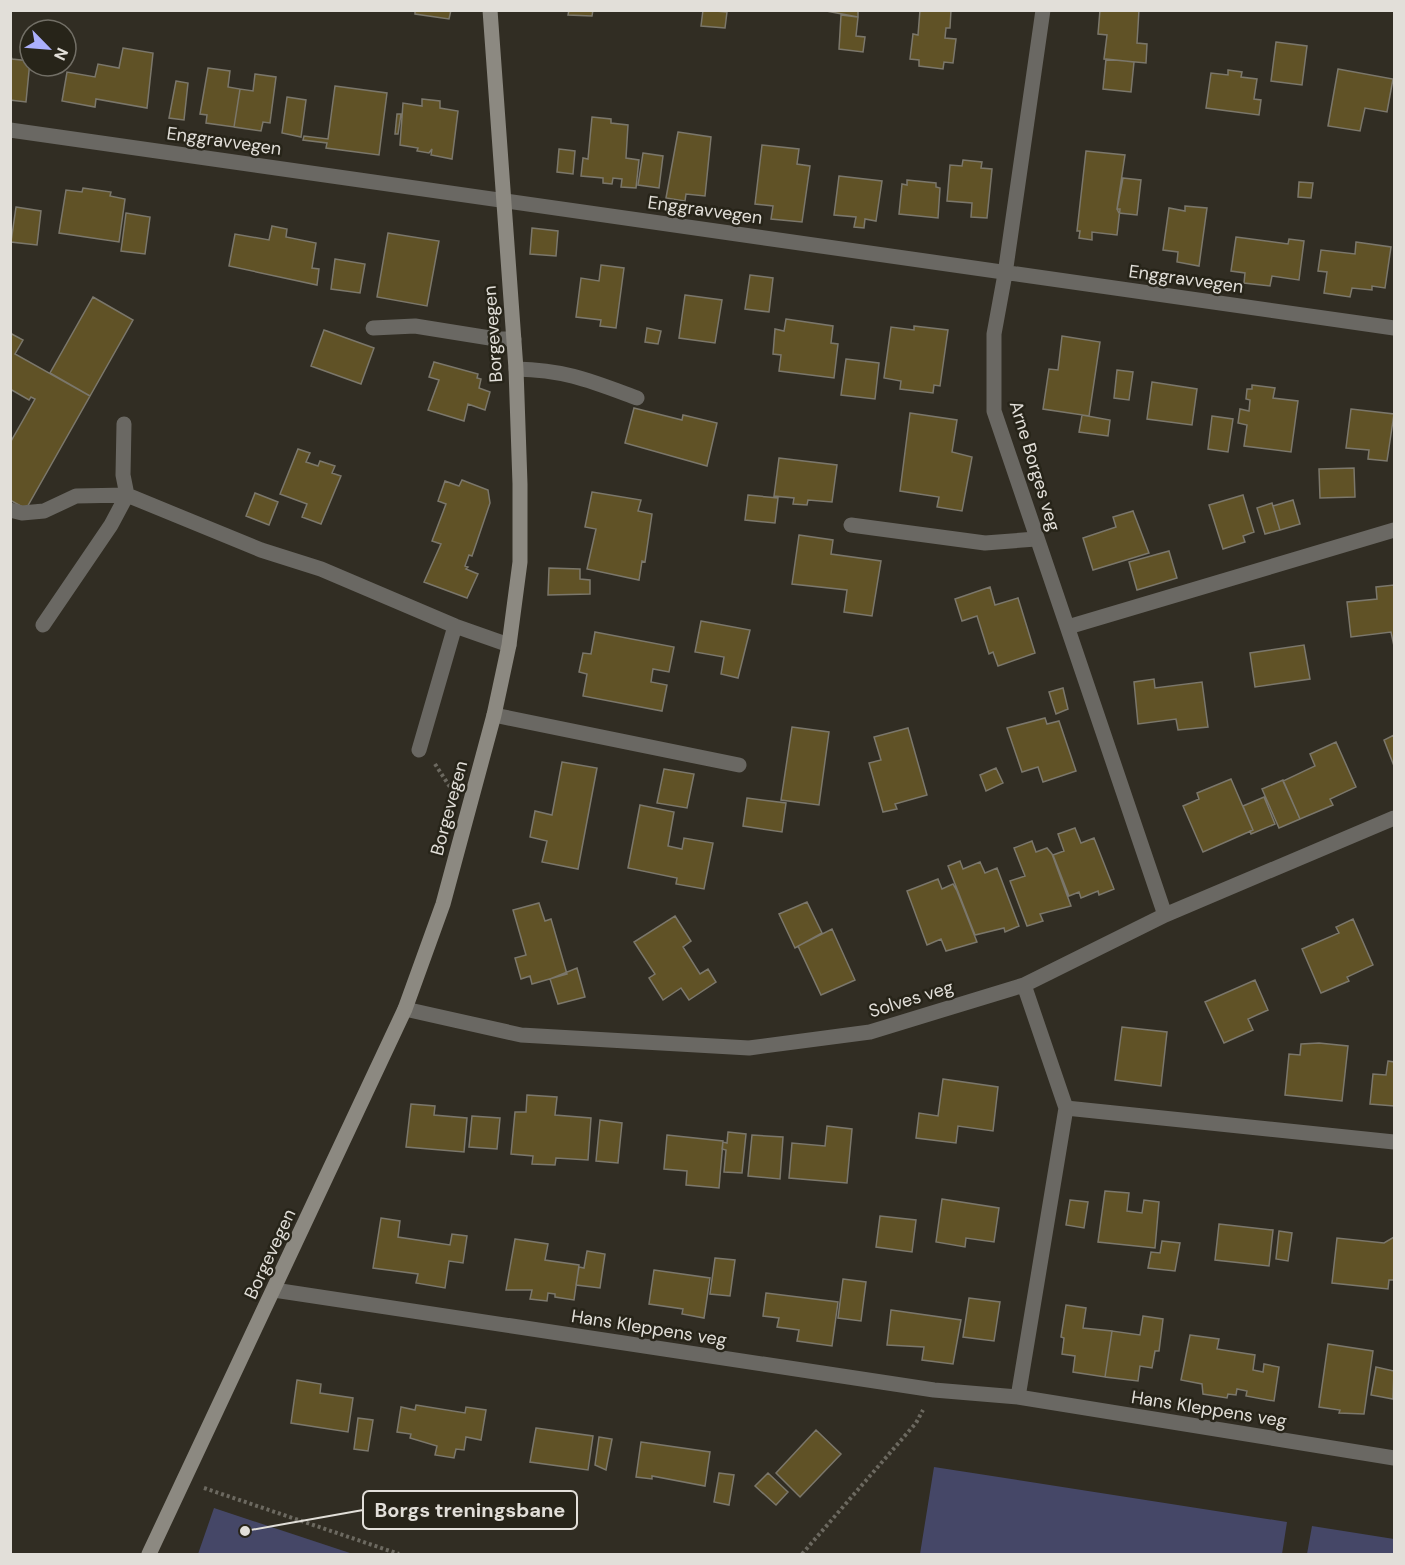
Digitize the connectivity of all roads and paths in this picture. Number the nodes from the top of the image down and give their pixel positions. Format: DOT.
graph roads {
  1 [pos="490,10"];
  2 [pos="1043,10"];
  3 [pos="10,130"];
  4 [pos="504,201"];
  5 [pos="1005,274"];
  6 [pos="373,328"];
  7 [pos="1395,328"];
  8 [pos="514,339"];
  9 [pos="516,369"];
  10 [pos="637,398"];
  11 [pos="124,424"];
  12 [pos="127,495"];
  13 [pos="10,510"];
  14 [pos="851,525"];
  15 [pos="1395,530"];
  16 [pos="1036,539"];
  17 [pos="43,625"];
  18 [pos="454,626"];
  19 [pos="1068,627"];
  20 [pos="508,645"];
  21 [pos="494,715"];
  22 [pos="419,750"];
  23 [pos="739,765"];
  24 [pos="1395,818"];
  25 [pos="467,820"];
  26 [pos="1165,915"];
  27 [pos="1024,985"];
  28 [pos="405,1009"];
  29 [pos="1066,1108"];
  30 [pos="1395,1142"];
  31 [pos="274,1290"];
  32 [pos="934,1390"];
  33 [pos="1018,1398"];
  34 [pos="1395,1458"];
  35 [pos="184,1481"];
  36 [pos="149,1554"];
  37 [pos="399,1554"];
  38 [pos="802,1554"];
  1 -- 4 [label="street, Borgevegen"];
  2 -- 5 [label="street, Arne Borges veg"];
  3 -- 4 [label="street, Enggravvegen"];
  4 -- 5 [label="street, Enggravvegen"];
  4 -- 8 [label="street, Borgevegen"];
  5 -- 7 [label="street, Enggravvegen"];
  5 -- 16 [label="street, Arne Borges veg"];
  6 -- 8 [label="street"];
  8 -- 9 [label="street, Borgevegen"];
  9 -- 10 [label="street"];
  9 -- 20 [label="street, Borgevegen"];
  11 -- 12 [label="street"];
  12 -- 13 [label="street"];
  12 -- 17 [label="street"];
  12 -- 18 [label="street"];
  14 -- 16 [label="street"];
  15 -- 19 [label="street"];
  16 -- 19 [label="street, Arne Borges veg"];
  18 -- 20 [label="street"];
  18 -- 22 [label="street"];
  19 -- 26 [label="street, Arne Borges veg"];
  20 -- 21 [label="street, Borgevegen"];
  21 -- 23 [label="street"];
  21 -- 25 [label="street, Borgevegen"];
  22 -- 25 [label="path"];
  24 -- 26 [label="street, Solves veg"];
  25 -- 28 [label="street, Borgevegen"];
  26 -- 27 [label="street, Solves veg"];
  27 -- 28 [label="street, Solves veg"];
  27 -- 29 [label="street"];
  28 -- 31 [label="street, Borgevegen"];
  29 -- 30 [label="street"];
  29 -- 33 [label="street"];
  31 -- 32 [label="street, Hans Kleppens veg"];
  31 -- 35 [label="street, Borgevegen"];
  32 -- 33 [label="street, Hans Kleppens veg"];
  32 -- 38 [label="path"];
  33 -- 34 [label="street, Hans Kleppens veg"];
  35 -- 36 [label="street, Borgevegen"];
  35 -- 37 [label="path"];
}
